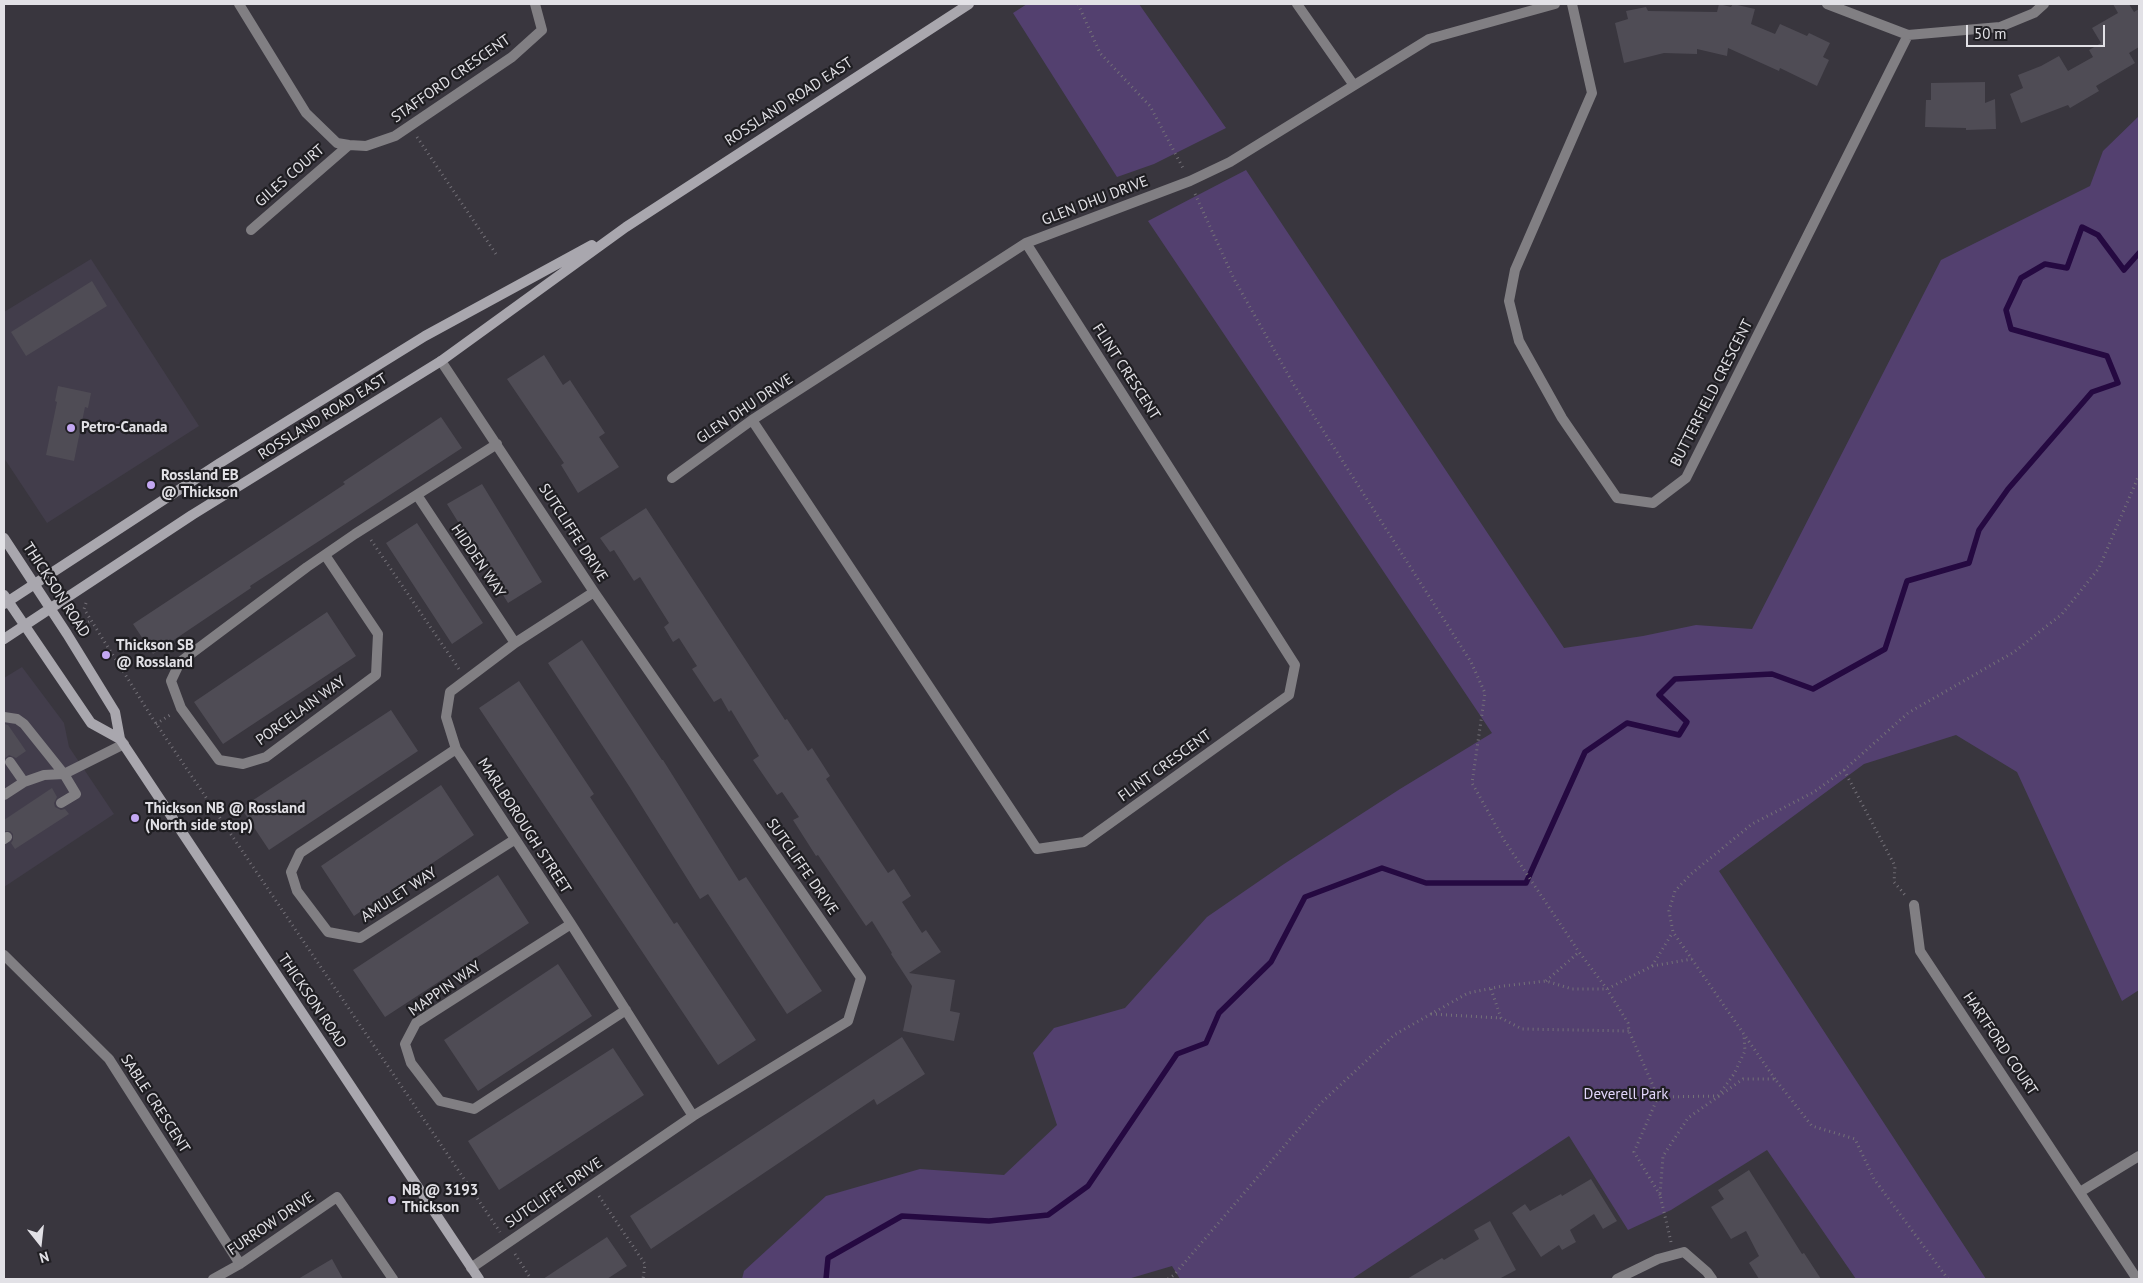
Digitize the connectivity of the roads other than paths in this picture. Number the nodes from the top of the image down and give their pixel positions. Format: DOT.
graph roads {
  1 [pos="239,4"];
  2 [pos="535,4"];
  3 [pos="969,4"];
  4 [pos="1297,4"];
  5 [pos="1555,4"];
  6 [pos="1572,4"];
  7 [pos="1827,4"];
  8 [pos="2044,4"];
  9 [pos="1908,34"];
  10 [pos="1353,84"];
  11 [pos="349,145"];
  12 [pos="626,227"];
  13 [pos="251,230"];
  14 [pos="1026,243"];
  15 [pos="441,361"];
  16 [pos="752,420"];
  17 [pos="497,444"];
  18 [pos="672,478"];
  19 [pos="417,495"];
  20 [pos="4,538"];
  21 [pos="324,555"];
  22 [pos="35,584"];
  23 [pos="594,592"];
  24 [pos="5,600"];
  25 [pos="51,608"];
  26 [pos="24,626"];
  27 [pos="4,639"];
  28 [pos="515,643"];
  29 [pos="4,717"];
  30 [pos="122,741"];
  31 [pos="456,749"];
  32 [pos="10,762"];
  33 [pos="64,774"];
  34 [pos="24,782"];
  35 [pos="5,792"];
  36 [pos="61,803"];
  37 [pos="514,840"];
  38 [pos="1914,905"];
  39 [pos="571,924"];
  40 [pos="4,955"];
  41 [pos="626,1010"];
  42 [pos="693,1116"];
  43 [pos="2139,1156"];
  44 [pos="2080,1192"];
  45 [pos="240,1264"];
  46 [pos="471,1268"];
  47 [pos="213,1279"];
  48 [pos="393,1279"];
  49 [pos="479,1279"];
  50 [pos="1617,1279"];
  51 [pos="1712,1279"];
  52 [pos="2137,1279"];
  1 -- 11 [label="street"];
  2 -- 11 [label="street, STAFFORD CRESCENT"];
  3 -- 12 [label="main road, ROSSLAND ROAD EAST"];
  4 -- 10 [label="street"];
  5 -- 10 [label="street, GLEN DHU DRIVE"];
  6 -- 9 [label="street, BUTTERFIELD CRESCENT"];
  7 -- 9 [label="street"];
  8 -- 9 [label="street"];
  10 -- 14 [label="street, GLEN DHU DRIVE"];
  11 -- 13 [label="street, GILES COURT"];
  12 -- 15 [label="main road, ROSSLAND ROAD EAST"];
  12 -- 22 [label="main road, ROSSLAND ROAD EAST"];
  14 -- 16 [label="street, GLEN DHU DRIVE"];
  14 -- 16 [label="street, FLINT CRESCENT"];
  15 -- 17 [label="street, SUTCLIFFE DRIVE"];
  15 -- 25 [label="main road, ROSSLAND ROAD EAST"];
  16 -- 18 [label="street, GLEN DHU DRIVE"];
  17 -- 19 [label="street, PORCELAIN WAY"];
  17 -- 23 [label="street, SUTCLIFFE DRIVE"];
  19 -- 21 [label="street, PORCELAIN WAY"];
  19 -- 28 [label="street, HIDDEN WAY"];
  20 -- 22 [label="main road, THICKSON ROAD"];
  21 -- 21 [label="street, PORCELAIN WAY"];
  22 -- 24 [label="main road, ROSSLAND ROAD EAST"];
  22 -- 25 [label="main road, THICKSON ROAD"];
  23 -- 28 [label="street, MARLBOROUGH STREET"];
  23 -- 42 [label="street, SUTCLIFFE DRIVE"];
  24 -- 26 [label="main road, THICKSON ROAD"];
  25 -- 26 [label="main road, ROSSLAND ROAD EAST"];
  25 -- 30 [label="main road, THICKSON ROAD"];
  26 -- 27 [label="main road, ROSSLAND ROAD EAST"];
  26 -- 30 [label="main road, THICKSON ROAD"];
  28 -- 31 [label="street, MARLBOROUGH STREET"];
  29 -- 33 [label="street"];
  30 -- 33 [label="street"];
  30 -- 46 [label="main road, THICKSON ROAD"];
  31 -- 37 [label="street, MARLBOROUGH STREET"];
  31 -- 37 [label="street, AMULET WAY"];
  32 -- 34 [label="street"];
  33 -- 34 [label="street"];
  33 -- 36 [label="street"];
  34 -- 35 [label="street"];
  37 -- 39 [label="street, MARLBOROUGH STREET"];
  38 -- 44 [label="street, HARTFORD COURT"];
  39 -- 41 [label="street, MARLBOROUGH STREET"];
  39 -- 41 [label="street, MAPPIN WAY"];
  40 -- 45 [label="street, SABLE CRESCENT"];
  41 -- 42 [label="street, MARLBOROUGH STREET"];
  42 -- 46 [label="street, SUTCLIFFE DRIVE"];
  43 -- 44 [label="street"];
  44 -- 52 [label="street, HARTFORD COURT"];
  45 -- 47 [label="street, FURROW DRIVE"];
  45 -- 48 [label="street, FURROW DRIVE"];
  46 -- 49 [label="main road, THICKSON ROAD"];
  50 -- 51 [label="street"];
}
